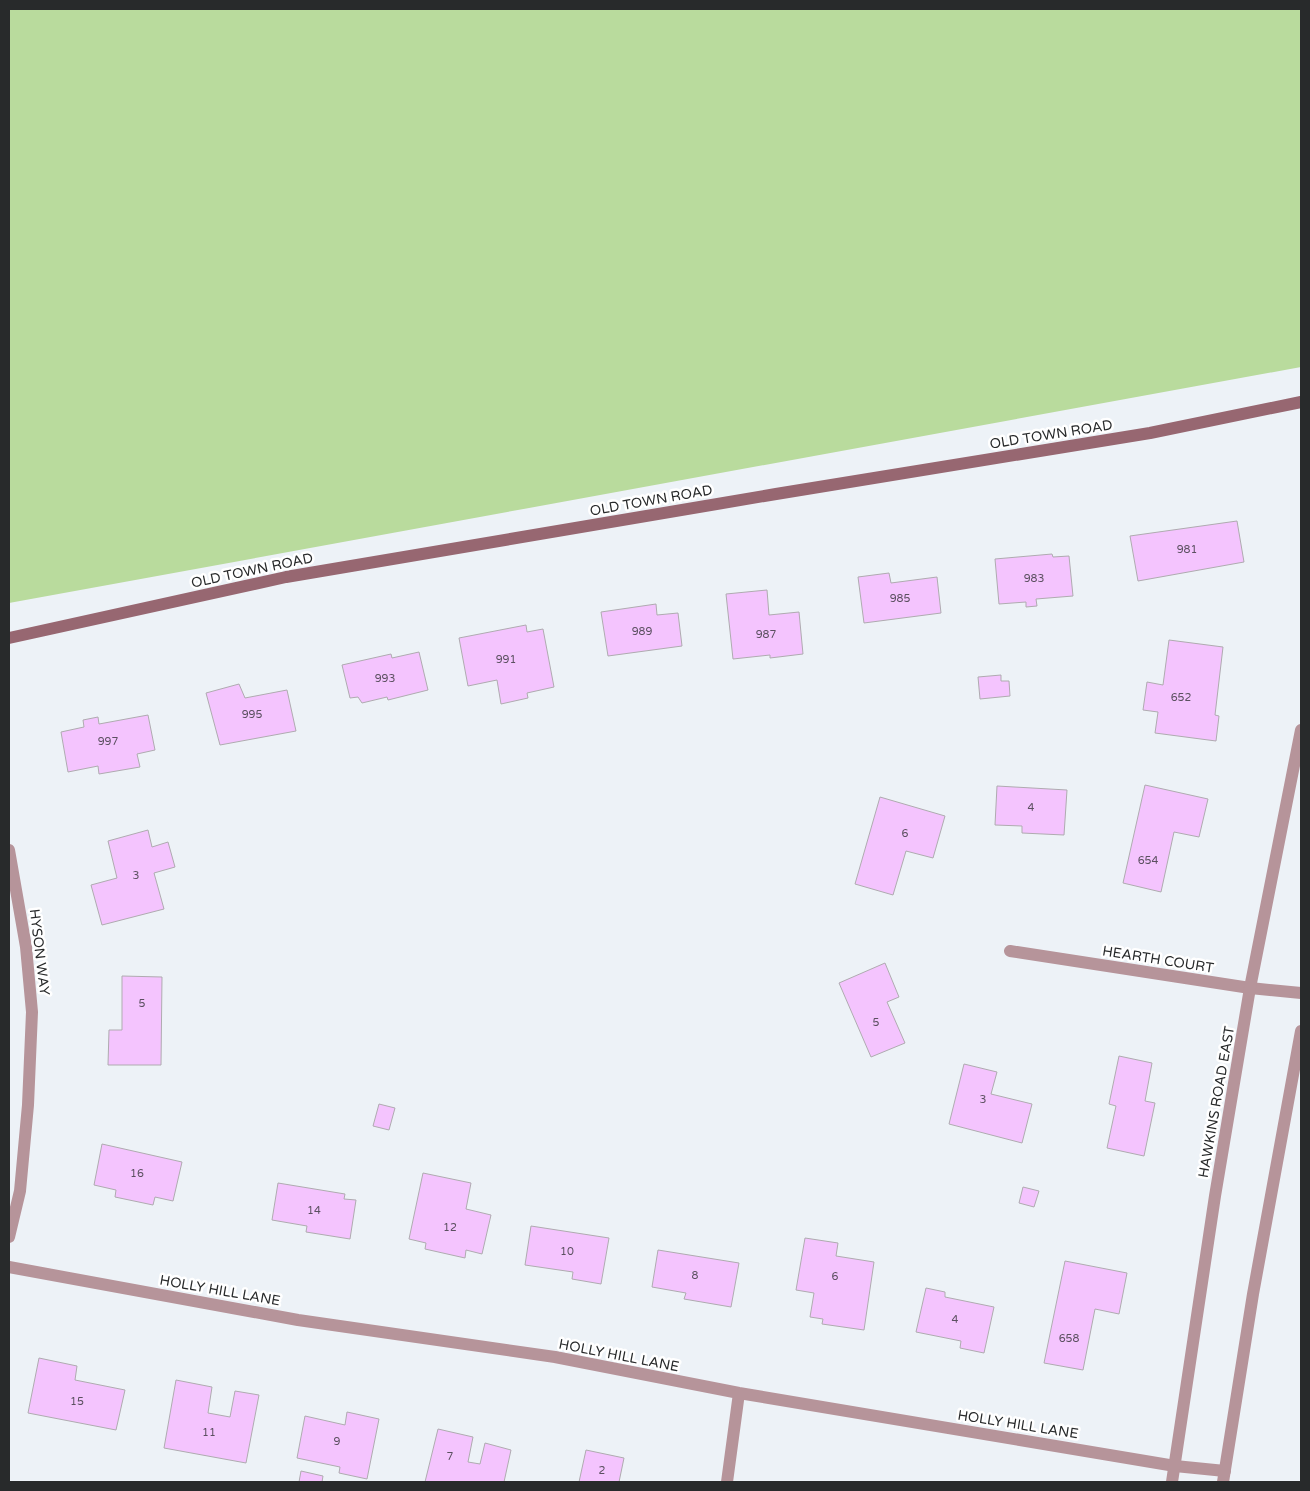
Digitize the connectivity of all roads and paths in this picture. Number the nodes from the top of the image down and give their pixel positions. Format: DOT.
graph roads {
  1 [pos="1301,402"];
  2 [pos="9,638"];
  3 [pos="1301,730"];
  4 [pos="9,850"];
  5 [pos="1010,951"];
  6 [pos="1250,988"];
  7 [pos="1301,993"];
  8 [pos="1301,1031"];
  9 [pos="9,1237"];
  10 [pos="9,1267"];
  11 [pos="739,1393"];
  12 [pos="1175,1466"];
  13 [pos="1224,1477"];
  14 [pos="727,1482"];
  15 [pos="1172,1482"];
  1 -- 2 [label="main road, OLD TOWN ROAD"];
  3 -- 6 [label="street, HAWKINS ROAD EAST"];
  4 -- 9 [label="street, HYSON WAY"];
  5 -- 6 [label="street, HEARTH COURT"];
  6 -- 7 [label="street, HEARTH COURT"];
  6 -- 12 [label="street, HAWKINS ROAD EAST"];
  8 -- 13 [label="street"];
  10 -- 11 [label="street, HOLLY HILL LANE"];
  11 -- 12 [label="street, HOLLY HILL LANE"];
  11 -- 14 [label="street"];
  12 -- 13 [label="street, HOLLY HILL LANE"];
  12 -- 15 [label="street, HAWKINS ROAD EAST"];
}
